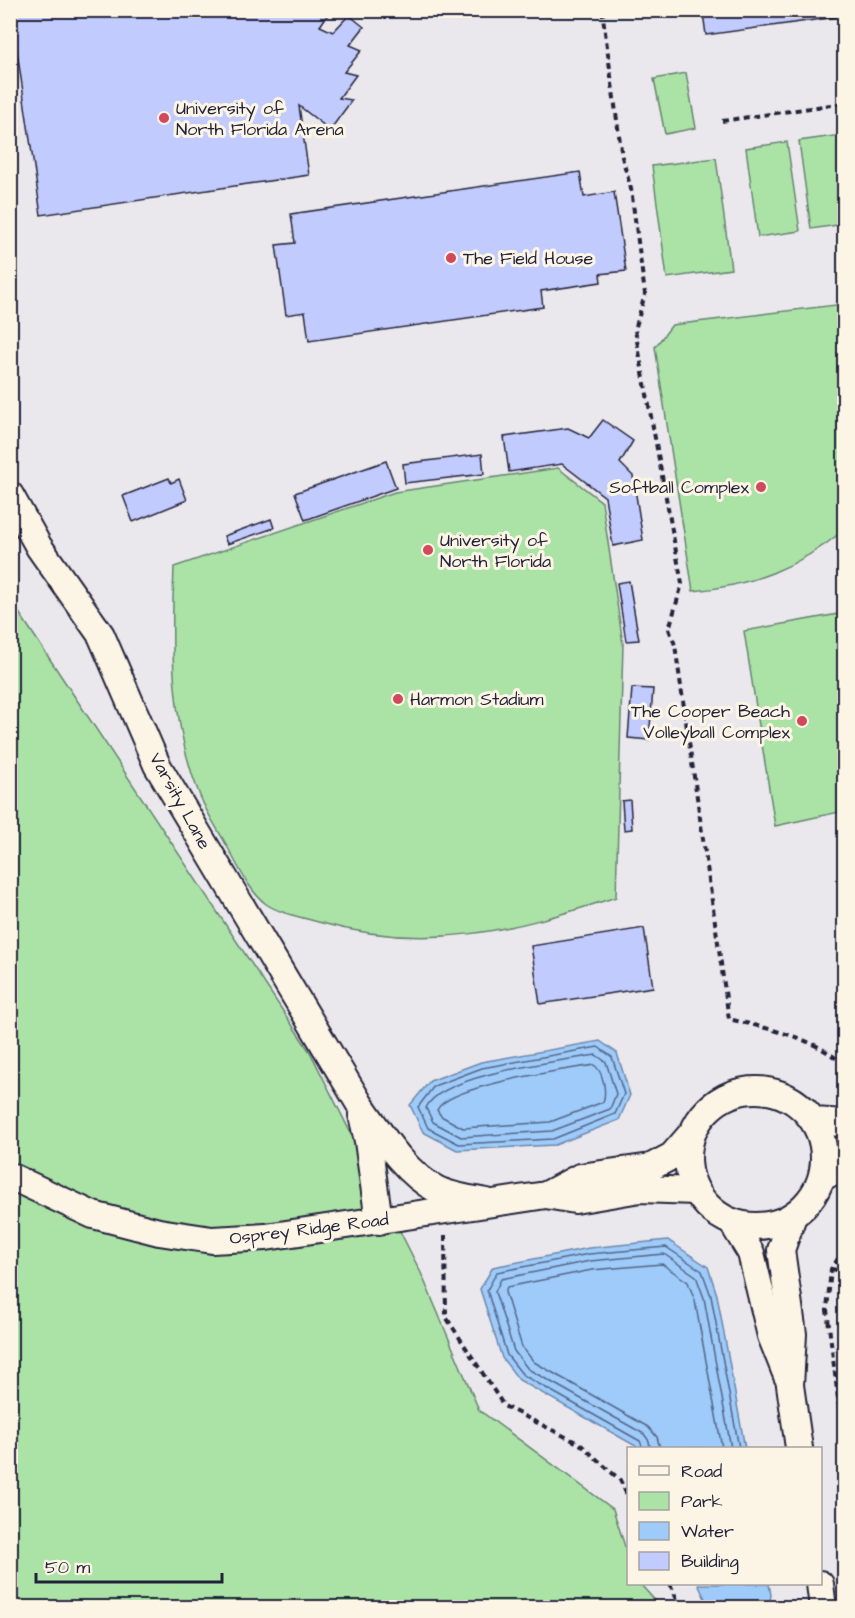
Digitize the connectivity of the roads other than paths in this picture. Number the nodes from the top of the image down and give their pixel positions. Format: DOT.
graph roads {
  1 [pos="10,495"];
  2 [pos="358,1103"];
  3 [pos="814,1121"];
  4 [pos="844,1123"];
  5 [pos="692,1133"];
  6 [pos="834,1172"];
  7 [pos="10,1176"];
  8 [pos="696,1191"];
  9 [pos="546,1195"];
  10 [pos="490,1203"];
  11 [pos="793,1216"];
  12 [pos="379,1221"];
  13 [pos="732,1222"];
  14 [pos="790,1384"];
  15 [pos="799,1447"];
  16 [pos="820,1585"];
  17 [pos="823,1608"];
  1 -- 2 [label="street, Varsity Lane"];
  2 -- 10 [label="street, Varsity Lane"];
  2 -- 12 [label="street, Varsity Lane"];
  3 -- 4 [label="street"];
  3 -- 5 [label="street"];
  3 -- 6 [label="street"];
  5 -- 8 [label="street"];
  5 -- 9 [label="street"];
  6 -- 11 [label="street"];
  7 -- 12 [label="street, Osprey Ridge Road"];
  8 -- 9 [label="street"];
  8 -- 13 [label="street"];
  9 -- 10 [label="street, Osprey Ridge Road"];
  10 -- 12 [label="street, Osprey Ridge Road"];
  11 -- 13 [label="street"];
  11 -- 14 [label="street"];
  13 -- 14 [label="street"];
  14 -- 15 [label="street"];
  16 -- 17 [label="street"];
}
